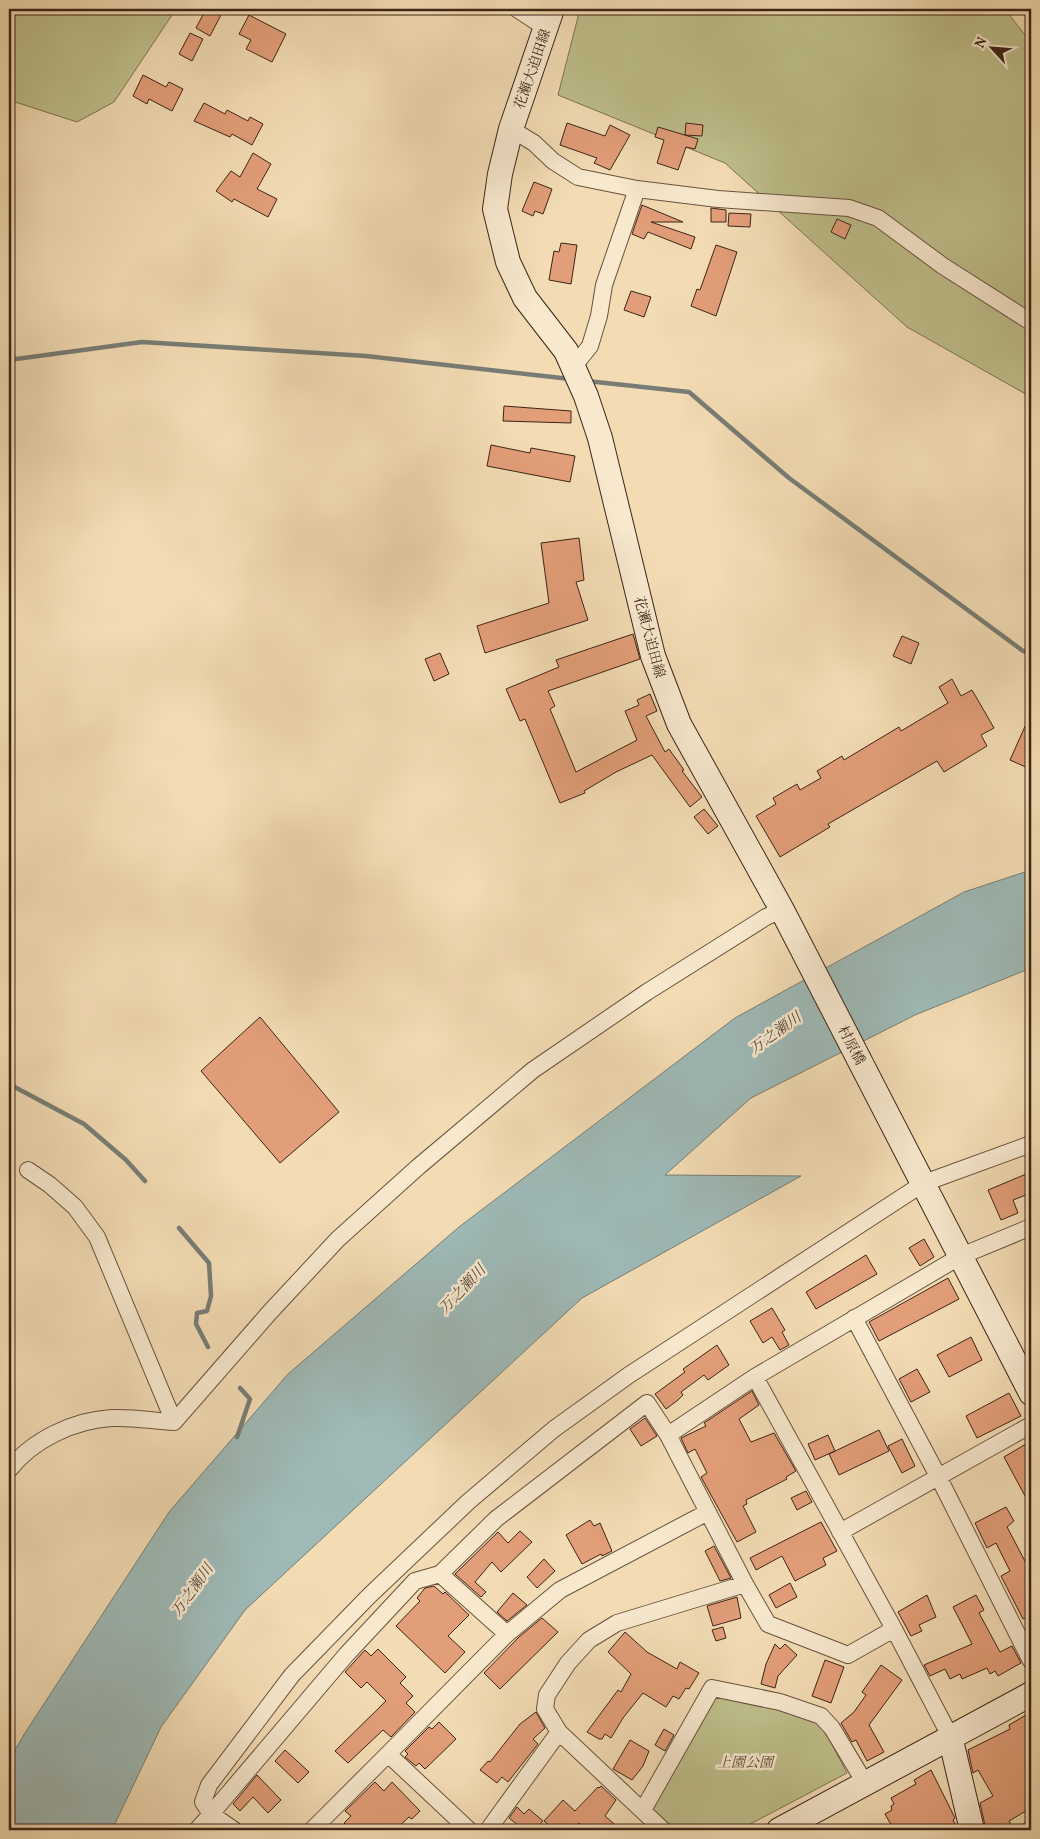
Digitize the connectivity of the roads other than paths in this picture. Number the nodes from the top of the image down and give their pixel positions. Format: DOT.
graph roads {
  1 [pos="517,9"];
  2 [pos="549,19"];
  3 [pos="511,129"];
  4 [pos="637,188"];
  5 [pos="1031,322"];
  6 [pos="574,366"];
  7 [pos="783,913"];
  8 [pos="1031,1144"];
  9 [pos="28,1170"];
  10 [pos="921,1178"];
  11 [pos="1031,1227"];
  12 [pos="961,1256"];
  13 [pos="854,1318"];
  14 [pos="755,1377"];
  15 [pos="1031,1393"];
  16 [pos="174,1422"];
  17 [pos="1031,1426"];
  18 [pos="668,1435"];
  19 [pos="9,1470"];
  20 [pos="940,1478"];
  21 [pos="708,1512"];
  22 [pos="840,1532"];
  23 [pos="440,1574"];
  24 [pos="745,1584"];
  25 [pos="894,1629"];
  26 [pos="508,1634"];
  27 [pos="1031,1661"];
  28 [pos="1031,1694"];
  29 [pos="559,1732"];
  30 [pos="950,1736"];
  31 [pos="388,1754"];
  32 [pos="865,1783"];
  33 [pos="643,1810"];
  34 [pos="211,1814"];
  35 [pos="197,1830"];
  36 [pos="234,1830"];
  37 [pos="312,1830"];
  38 [pos="468,1830"];
  39 [pos="488,1830"];
  40 [pos="663,1830"];
  41 [pos="779,1830"];
  42 [pos="972,1830"];
  1 -- 2 [label="street"];
  2 -- 3 [label="street, 花瀬大迫田線"];
  3 -- 4 [label="street"];
  3 -- 6 [label="street, 花瀬大迫田線"];
  4 -- 5 [label="street"];
  4 -- 6 [label="street"];
  6 -- 7 [label="street, 花瀬大迫田線"];
  7 -- 10 [label="street, 村原橋"];
  7 -- 16 [label="street"];
  8 -- 10 [label="street"];
  9 -- 16 [label="street"];
  10 -- 12 [label="street, 村原橋"];
  10 -- 34 [label="street"];
  11 -- 12 [label="street"];
  12 -- 13 [label="street"];
  12 -- 15 [label="street, 村原橋"];
  13 -- 14 [label="street"];
  13 -- 20 [label="street"];
  14 -- 18 [label="street"];
  14 -- 22 [label="street"];
  16 -- 19 [label="street"];
  17 -- 20 [label="street"];
  18 -- 21 [label="street"];
  18 -- 23 [label="street"];
  20 -- 22 [label="street"];
  20 -- 27 [label="street"];
  21 -- 24 [label="street"];
  21 -- 26 [label="street"];
  22 -- 25 [label="street"];
  23 -- 26 [label="street"];
  23 -- 34 [label="street"];
  24 -- 25 [label="street"];
  24 -- 29 [label="street"];
  25 -- 30 [label="street"];
  26 -- 31 [label="street"];
  28 -- 30 [label="street"];
  29 -- 33 [label="street"];
  29 -- 39 [label="street"];
  30 -- 32 [label="street"];
  30 -- 42 [label="street"];
  31 -- 37 [label="street"];
  31 -- 38 [label="street"];
  32 -- 33 [label="street"];
  32 -- 41 [label="street"];
  33 -- 40 [label="street"];
  34 -- 35 [label="street"];
  34 -- 36 [label="street"];
}
